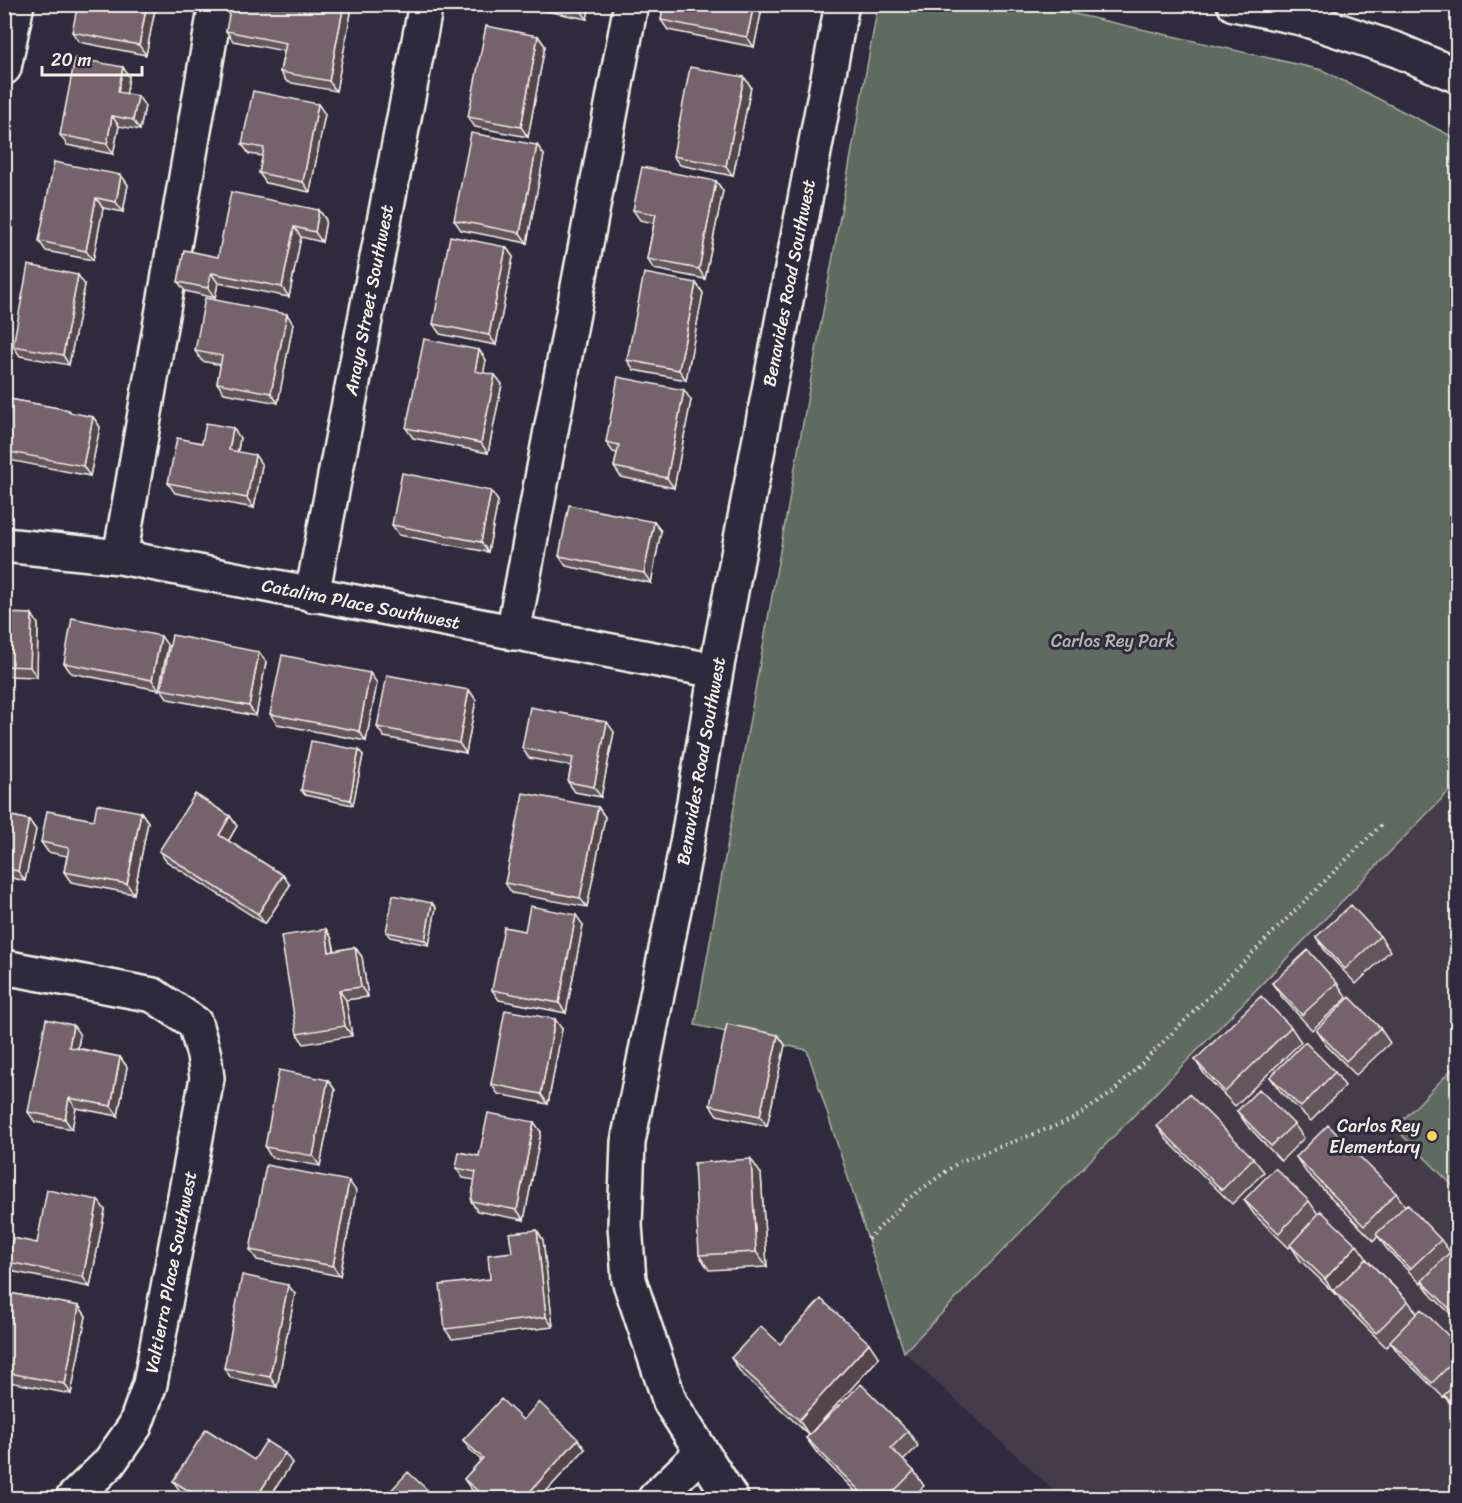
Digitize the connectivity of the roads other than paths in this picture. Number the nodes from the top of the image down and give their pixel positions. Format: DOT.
graph roads {
  1 [pos="17,4"];
  2 [pos="216,4"];
  3 [pos="426,4"];
  4 [pos="631,4"];
  5 [pos="842,4"];
  6 [pos="1234,4"];
  7 [pos="4,68"];
  8 [pos="1458,76"];
  9 [pos="4,545"];
  10 [pos="120,556"];
  11 [pos="312,595"];
  12 [pos="513,633"];
  13 [pos="716,671"];
  14 [pos="4,967"];
  15 [pos="702,1452"];
  16 [pos="73,1498"];
  17 [pos="655,1498"];
  18 [pos="731,1498"];
  1 -- 7 [label="street"];
  2 -- 10 [label="street"];
  3 -- 11 [label="street, Anaya Street Southwest"];
  4 -- 12 [label="street"];
  5 -- 13 [label="street, Benavides Road Southwest"];
  6 -- 8 [label="street"];
  9 -- 10 [label="street, Catalina Place Southwest"];
  10 -- 11 [label="street, Catalina Place Southwest"];
  11 -- 12 [label="street, Catalina Place Southwest"];
  12 -- 13 [label="street, Catalina Place Southwest"];
  13 -- 15 [label="street, Benavides Road Southwest"];
  14 -- 16 [label="street, Valtierra Place Southwest"];
  15 -- 17 [label="street"];
  15 -- 18 [label="street, Benavides Road Southwest"];
}
